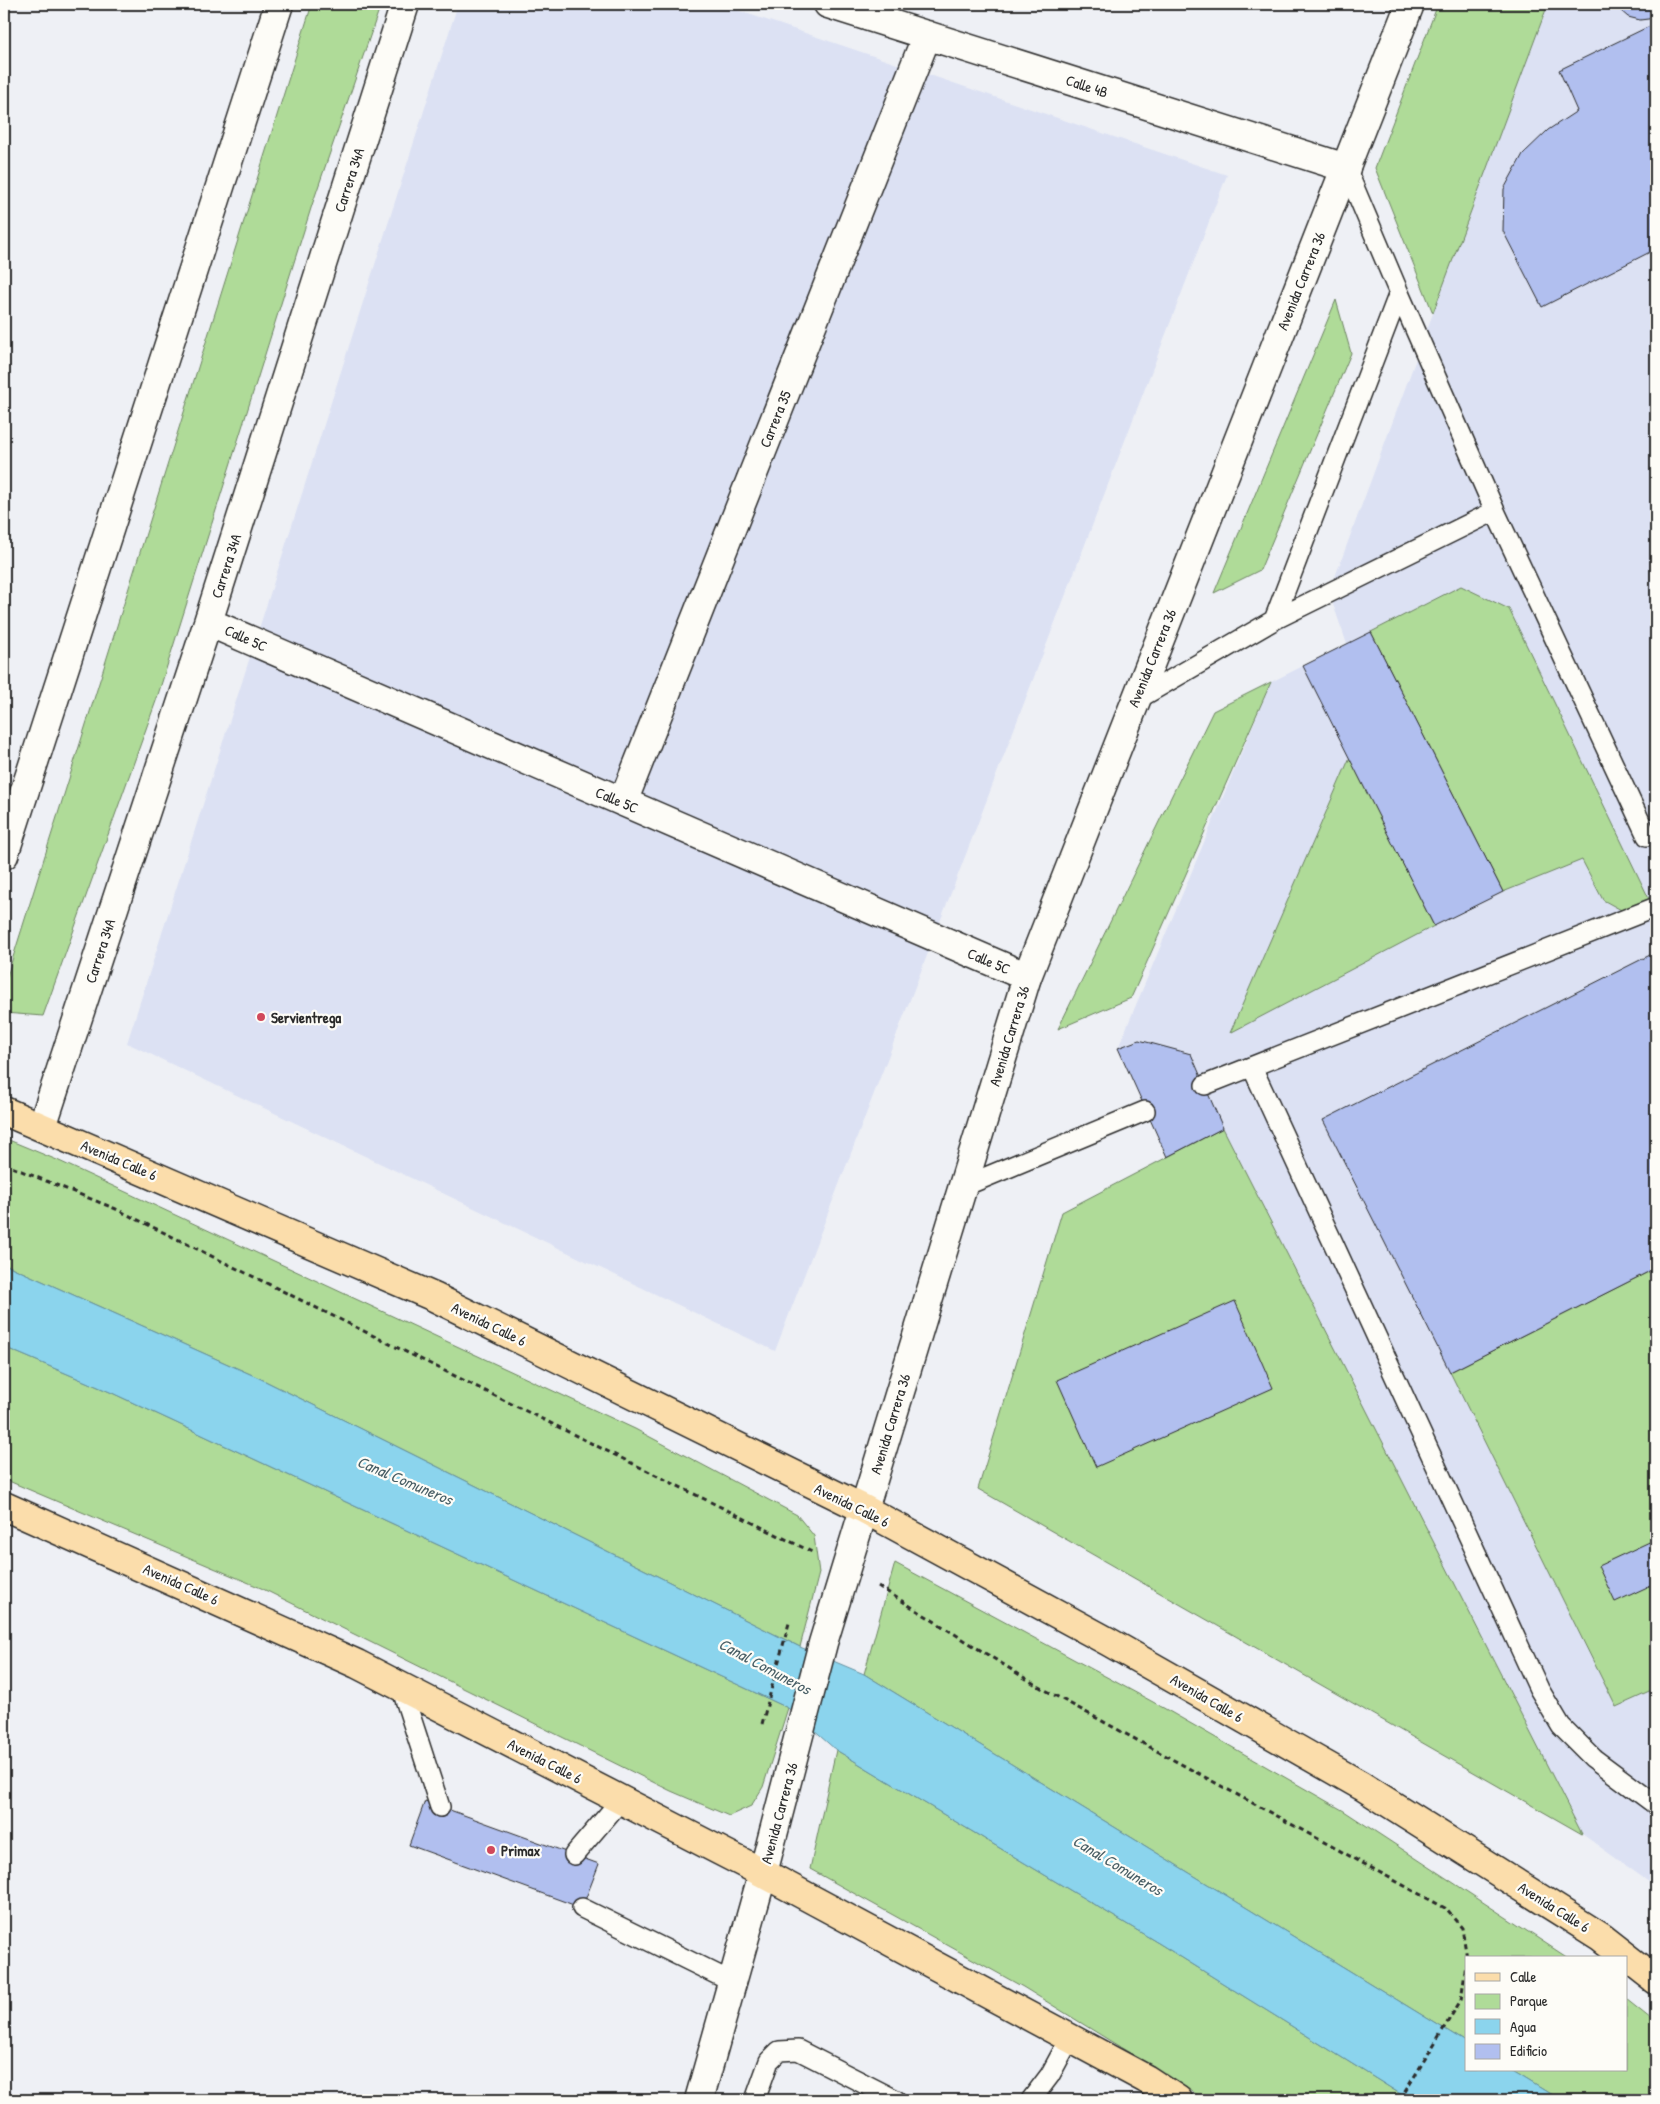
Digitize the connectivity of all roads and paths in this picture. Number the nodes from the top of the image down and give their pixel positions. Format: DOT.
graph roads {
  1 [pos="279,4"];
  2 [pos="405,4"];
  3 [pos="828,4"];
  4 [pos="1410,4"];
  5 [pos="927,35"];
  6 [pos="1346,168"];
  7 [pos="1399,293"];
  8 [pos="1495,511"];
  9 [pos="1274,620"];
  10 [pos="208,622"];
  11 [pos="1136,700"];
  12 [pos="623,802"];
  13 [pos="1647,836"];
  14 [pos="4,855"];
  15 [pos="1656,908"];
  16 [pos="1027,977"];
  17 [pos="1252,1067"];
  18 [pos="1205,1086"];
  19 [pos="4,1111"];
  20 [pos="1145,1111"];
  21 [pos="42,1127"];
  22 [pos="4,1164"];
  23 [pos="962,1187"];
  24 [pos="4,1506"];
  25 [pos="864,1509"];
  26 [pos="846,1569"];
  27 [pos="789,1623"];
  28 [pos="401,1687"];
  29 [pos="762,1724"];
  30 [pos="621,1800"];
  31 [pos="1656,1805"];
  32 [pos="440,1807"];
  33 [pos="574,1855"];
  34 [pos="763,1873"];
  35 [pos="582,1908"];
  36 [pos="1467,1956"];
  37 [pos="1625,1956"];
  38 [pos="1628,1958"];
  39 [pos="1465,1971"];
  40 [pos="1656,1980"];
  41 [pos="732,1982"];
  42 [pos="1070,2038"];
  43 [pos="699,2100"];
  44 [pos="755,2100"];
  45 [pos="896,2100"];
  46 [pos="1031,2100"];
  47 [pos="1178,2100"];
  48 [pos="1400,2100"];
  1 -- 14 [label="street"];
  2 -- 10 [label="street, Carrera 34A"];
  3 -- 5 [label="street, Calle 4B"];
  4 -- 6 [label="street, Avenida Carrera 36"];
  5 -- 6 [label="street, Calle 4B"];
  5 -- 12 [label="street, Carrera 35"];
  6 -- 7 [label="lane"];
  6 -- 11 [label="street, Avenida Carrera 36"];
  7 -- 8 [label="lane"];
  7 -- 9 [label="lane"];
  8 -- 9 [label="lane"];
  8 -- 13 [label="lane"];
  9 -- 11 [label="lane"];
  10 -- 12 [label="street, Calle 5C"];
  10 -- 21 [label="street, Carrera 34A"];
  11 -- 16 [label="street, Avenida Carrera 36"];
  12 -- 16 [label="street, Calle 5C"];
  15 -- 17 [label="lane"];
  16 -- 23 [label="street, Avenida Carrera 36"];
  17 -- 18 [label="lane"];
  17 -- 31 [label="lane"];
  19 -- 21 [label="main road, Avenida Calle 6"];
  20 -- 23 [label="lane"];
  21 -- 25 [label="main road, Avenida Calle 6"];
  22 -- 26 [label="path"];
  23 -- 25 [label="street, Avenida Carrera 36"];
  24 -- 28 [label="main road, Avenida Calle 6"];
  25 -- 26 [label="street, Avenida Carrera 36"];
  25 -- 37 [label="main road, Avenida Calle 6"];
  26 -- 34 [label="street, Avenida Carrera 36"];
  26 -- 36 [label="path"];
  27 -- 29 [label="path"];
  28 -- 30 [label="main road, Avenida Calle 6"];
  28 -- 32 [label="lane"];
  30 -- 33 [label="lane"];
  30 -- 34 [label="main road, Avenida Calle 6"];
  34 -- 41 [label="street, Avenida Carrera 36"];
  34 -- 42 [label="main road, Avenida Calle 6"];
  35 -- 41 [label="lane"];
  38 -- 40 [label="main road, Avenida Calle 6"];
  39 -- 48 [label="path"];
  41 -- 43 [label="street, Avenida Carrera 36"];
  42 -- 46 [label="lane"];
  42 -- 47 [label="main road, Avenida Calle 6"];
  44 -- 45 [label="lane"];
}
